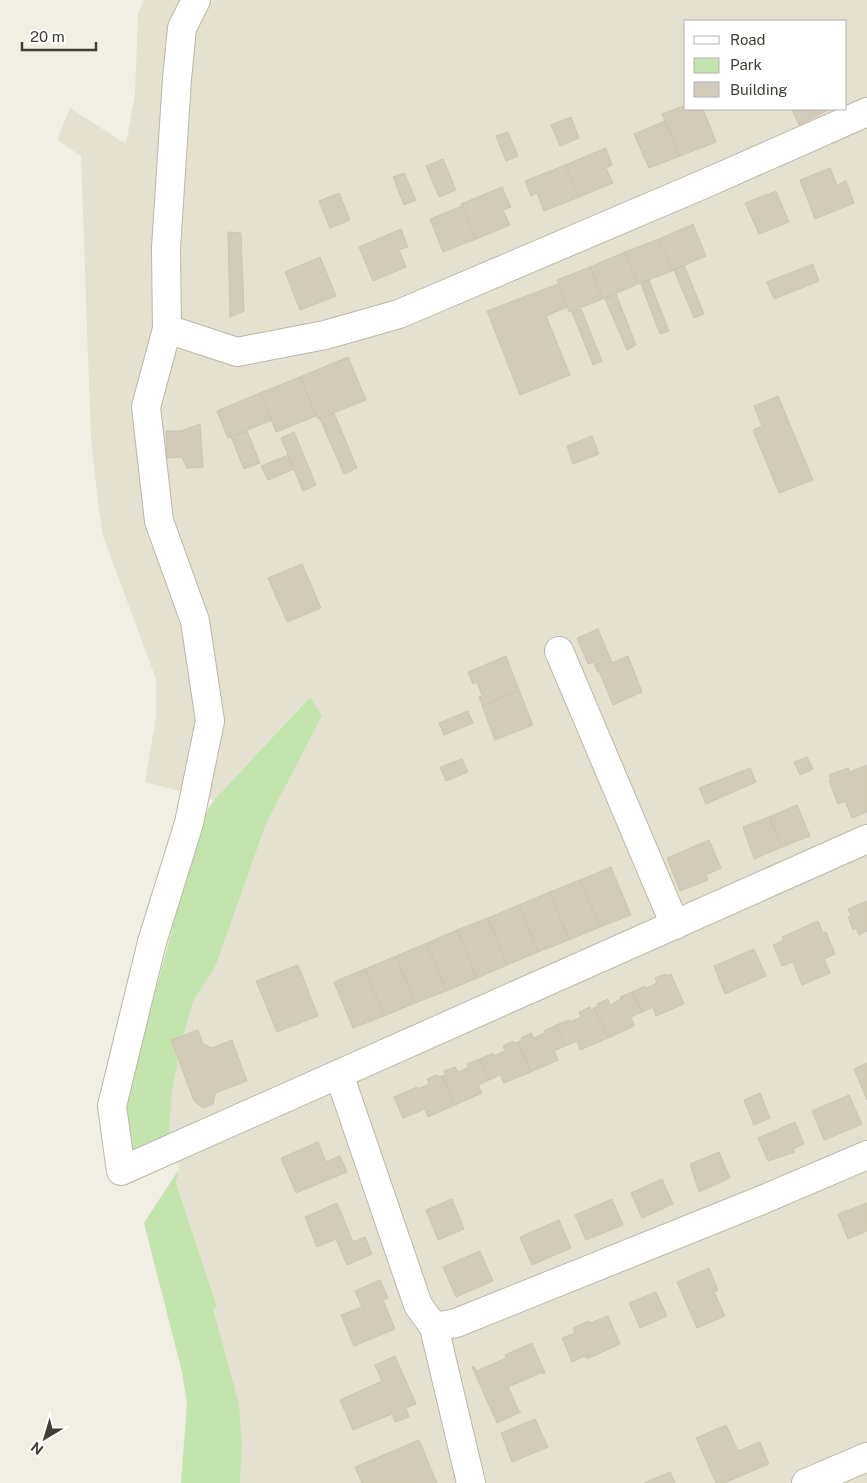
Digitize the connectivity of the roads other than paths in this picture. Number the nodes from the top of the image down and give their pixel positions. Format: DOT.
graph roads {
  1 [pos="196,0"];
  2 [pos="867,112"];
  3 [pos="167,329"];
  4 [pos="559,651"];
  5 [pos="867,839"];
  6 [pos="676,925"];
  7 [pos="339,1074"];
  8 [pos="867,1155"];
  9 [pos="434,1327"];
  10 [pos="867,1457"];
  11 [pos="471,1483"];
  12 [pos="806,1483"];
  1 -- 3 [label="street"];
  2 -- 3 [label="street"];
  3 -- 7 [label="street"];
  4 -- 6 [label="street"];
  5 -- 6 [label="street"];
  6 -- 7 [label="street"];
  7 -- 9 [label="street"];
  8 -- 9 [label="street"];
  9 -- 11 [label="street"];
  10 -- 12 [label="street"];
}
